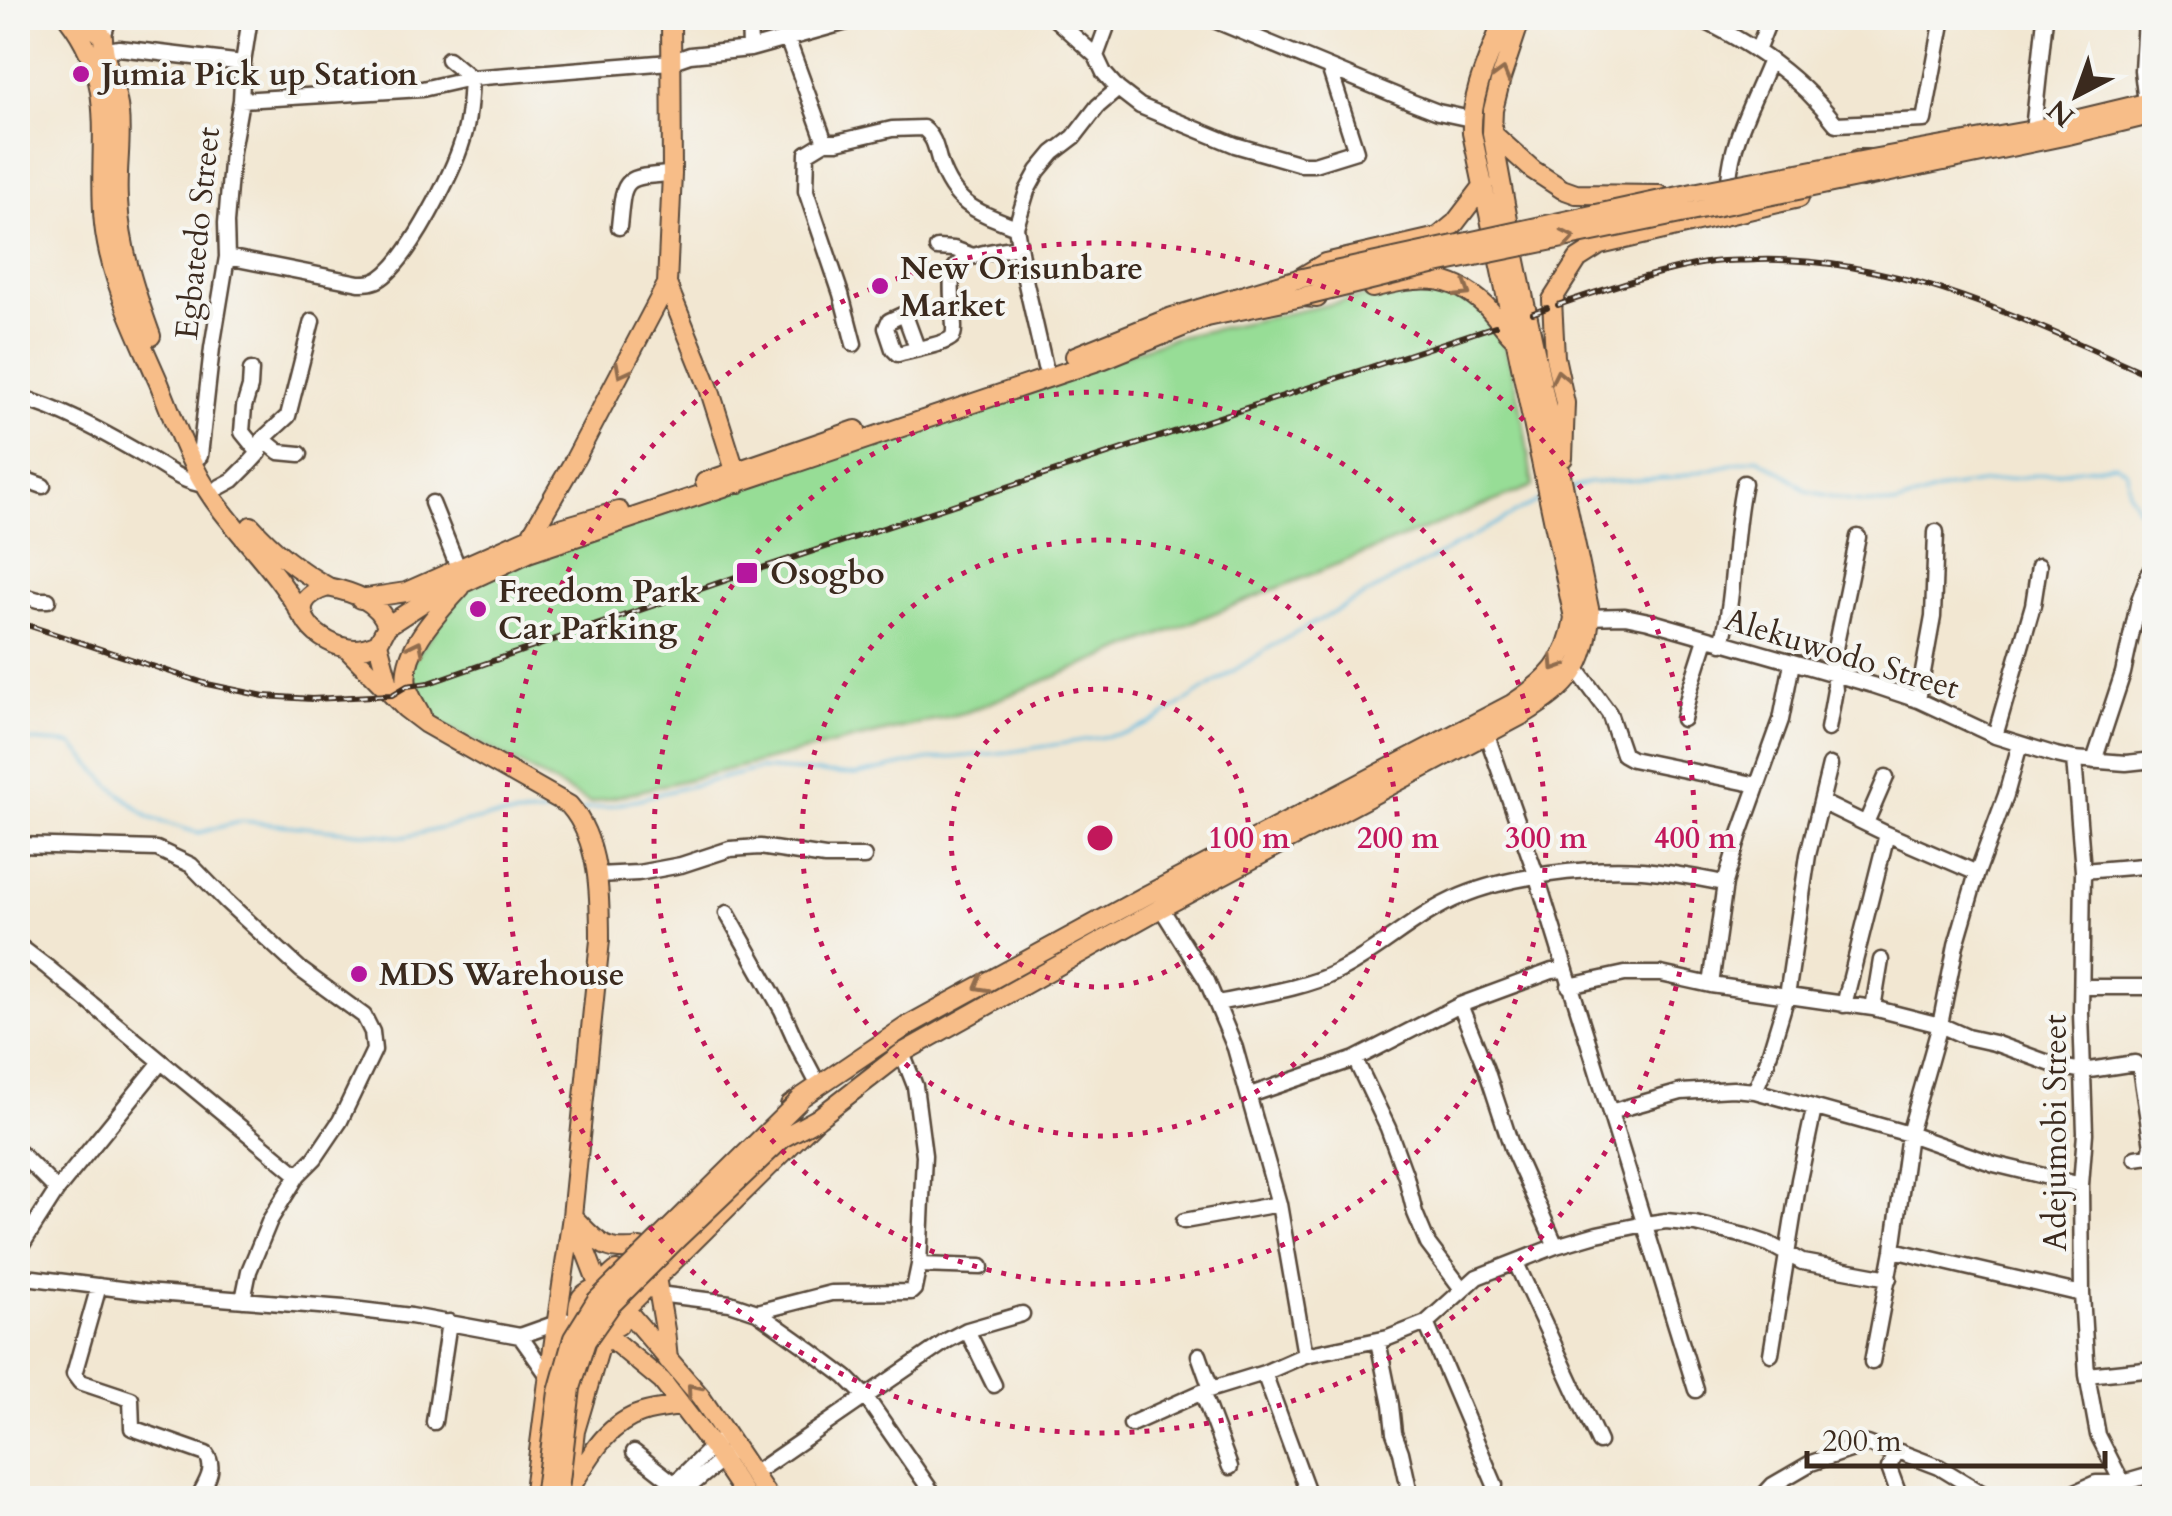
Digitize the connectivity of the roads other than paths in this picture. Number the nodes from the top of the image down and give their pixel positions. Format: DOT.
graph roads {
  1 [pos="68,18"];
  2 [pos="86,18"];
  3 [pos="109,18"];
  4 [pos="250,18"];
  5 [pos="671,18"];
  6 [pos="749,18"];
  7 [pos="861,18"];
  8 [pos="1054,18"];
  9 [pos="1110,18"];
  10 [pos="1209,18"];
  11 [pos="1504,18"];
  12 [pos="1521,18"];
  13 [pos="1698,18"];
  14 [pos="1770,18"];
  15 [pos="1943,18"];
  16 [pos="2045,18"];
  17 [pos="2145,18"];
  18 [pos="787,38"];
  19 [pos="103,44"];
  20 [pos="750,48"];
  21 [pos="1757,50"];
  22 [pos="1096,56"];
  23 [pos="448,59"];
  24 [pos="1770,60"];
  25 [pos="670,62"];
  26 [pos="243,63"];
  27 [pos="1330,70"];
  28 [pos="472,78"];
  29 [pos="1118,89"];
  30 [pos="241,100"];
  31 [pos="2152,106"];
  32 [pos="1471,119"];
  33 [pos="2033,130"];
  34 [pos="1492,132"];
  35 [pos="825,142"];
  36 [pos="1874,167"];
  37 [pos="672,174"];
  38 [pos="1729,182"];
  39 [pos="1484,184"];
  40 [pos="619,227"];
  41 [pos="1016,228"];
  42 [pos="1019,247"];
  43 [pos="937,248"];
  44 [pos="972,256"];
  45 [pos="227,257"];
  46 [pos="667,284"];
  47 [pos="1300,288"];
  48 [pos="312,321"];
  49 [pos="1513,338"];
  50 [pos="854,344"];
  51 [pos="917,348"];
  52 [pos="1045,367"];
  53 [pos="251,370"];
  54 [pos="18,397"];
  55 [pos="261,446"];
  56 [pos="300,454"];
  57 [pos="200,456"];
  58 [pos="18,476"];
  59 [pos="737,477"];
  60 [pos="1744,483"];
  61 [pos="44,486"];
  62 [pos="212,486"];
  63 [pos="1557,488"];
  64 [pos="432,503"];
  65 [pos="1936,532"];
  66 [pos="530,538"];
  67 [pos="1858,538"];
  68 [pos="2039,566"];
  69 [pos="2149,573"];
  70 [pos="463,575"];
  71 [pos="328,587"];
  72 [pos="18,594"];
  73 [pos="360,598"];
  74 [pos="48,600"];
  75 [pos="302,616"];
  76 [pos="1582,617"];
  77 [pos="383,635"];
  78 [pos="1714,641"];
  79 [pos="346,648"];
  80 [pos="1792,663"];
  81 [pos="1576,668"];
  82 [pos="1834,675"];
  83 [pos="392,693"];
  84 [pos="1918,700"];
  85 [pos="1683,719"];
  86 [pos="426,724"];
  87 [pos="1484,727"];
  88 [pos="1828,730"];
  89 [pos="1995,736"];
  90 [pos="2020,744"];
  91 [pos="2074,760"];
  92 [pos="2154,760"];
  93 [pos="2094,761"];
  94 [pos="1830,765"];
  95 [pos="1886,777"];
  96 [pos="1758,784"];
  97 [pos="1821,802"];
  98 [pos="1866,823"];
  99 [pos="1887,834"];
  100 [pos="18,845"];
  101 [pos="864,857"];
  102 [pos="2154,864"];
  103 [pos="2083,871"];
  104 [pos="1977,872"];
  105 [pos="597,875"];
  106 [pos="1537,877"];
  107 [pos="1725,882"];
  108 [pos="1162,908"];
  109 [pos="728,913"];
  110 [pos="1133,913"];
  111 [pos="18,945"];
  112 [pos="1881,960"];
  113 [pos="1043,963"];
  114 [pos="1564,970"];
  115 [pos="1711,985"];
  116 [pos="1569,986"];
  117 [pos="2083,987"];
  118 [pos="2154,987"];
  119 [pos="1787,996"];
  120 [pos="1218,1003"];
  121 [pos="1460,1005"];
  122 [pos="1844,1005"];
  123 [pos="1872,1008"];
  124 [pos="1940,1024"];
  125 [pos="902,1053"];
  126 [pos="1354,1059"];
  127 [pos="161,1062"];
  128 [pos="2084,1071"];
  129 [pos="818,1084"];
  130 [pos="1755,1091"];
  131 [pos="1250,1095"];
  132 [pos="800,1100"];
  133 [pos="1814,1108"];
  134 [pos="1610,1112"];
  135 [pos="817,1119"];
  136 [pos="1909,1134"];
  137 [pos="18,1152"];
  138 [pos="2135,1158"];
  139 [pos="298,1175"];
  140 [pos="2082,1185"];
  141 [pos="58,1190"];
  142 [pos="1279,1204"];
  143 [pos="572,1216"];
  144 [pos="1184,1222"];
  145 [pos="1645,1224"];
  146 [pos="1556,1246"];
  147 [pos="1893,1250"];
  148 [pos="18,1251"];
  149 [pos="633,1254"];
  150 [pos="1786,1254"];
  151 [pos="1516,1262"];
  152 [pos="919,1265"];
  153 [pos="981,1267"];
  154 [pos="18,1276"];
  155 [pos="1888,1278"];
  156 [pos="654,1285"];
  157 [pos="99,1286"];
  158 [pos="599,1286"];
  159 [pos="1462,1289"];
  160 [pos="2082,1294"];
  161 [pos="559,1299"];
  162 [pos="243,1300"];
  163 [pos="624,1309"];
  164 [pos="757,1312"];
  165 [pos="1022,1314"];
  166 [pos="578,1316"];
  167 [pos="449,1322"];
  168 [pos="1426,1323"];
  169 [pos="555,1324"];
  170 [pos="966,1330"];
  171 [pos="604,1333"];
  172 [pos="520,1336"];
  173 [pos="1378,1340"];
  174 [pos="1305,1354"];
  175 [pos="1771,1354"];
  176 [pos="1198,1355"];
  177 [pos="668,1360"];
  178 [pos="1872,1362"];
  179 [pos="2154,1368"];
  180 [pos="550,1371"];
  181 [pos="1264,1373"];
  182 [pos="2086,1375"];
  183 [pos="994,1385"];
  184 [pos="1207,1390"];
  185 [pos="1696,1390"];
  186 [pos="865,1396"];
  187 [pos="682,1406"];
  188 [pos="434,1422"];
  189 [pos="1131,1424"];
  190 [pos="1599,1442"];
  191 [pos="724,1447"];
  192 [pos="634,1452"];
  193 [pos="1894,1454"];
  194 [pos="1230,1466"];
  195 [pos="753,1474"];
  196 [pos="2154,1474"];
  197 [pos="2123,1484"];
  198 [pos="1495,1485"];
  199 [pos="683,1495"];
  200 [pos="565,1496"];
  201 [pos="198,1498"];
  202 [pos="533,1498"];
  203 [pos="544,1498"];
  204 [pos="747,1498"];
  205 [pos="770,1498"];
  206 [pos="936,1498"];
  207 [pos="1310,1498"];
  208 [pos="1411,1498"];
  209 [pos="1761,1498"];
  210 [pos="1900,1498"];
  211 [pos="1990,1498"];
  212 [pos="2062,1498"];
  213 [pos="2130,1498"];
  1 -- 62 [label="main road"];
  2 -- 19 [label="main road"];
  3 -- 19 [label="street"];
  4 -- 26 [label="street, Egbatedo Street"];
  5 -- 25 [label="main road"];
  6 -- 20 [label="street"];
  7 -- 18 [label="street"];
  8 -- 22 [label="street"];
  9 -- 22 [label="street"];
  10 -- 27 [label="street"];
  11 -- 32 [label="main road"];
  34 -- 12 [label="main road, one-way"];
  13 -- 21 [label="street"];
  14 -- 21 [label="street"];
  15 -- 24 [label="street"];
  16 -- 33 [label="street"];
  17 -- 31 [label="street"];
  18 -- 20 [label="street"];
  18 -- 35 [label="street"];
  19 -- 26 [label="street"];
  19 -- 57 [label="main road"];
  20 -- 25 [label="street"];
  21 -- 24 [label="street"];
  22 -- 29 [label="street"];
  23 -- 28 [label="street"];
  24 -- 38 [label="street"];
  25 -- 28 [label="street"];
  25 -- 37 [label="main road"];
  26 -- 30 [label="street, Egbatedo Street"];
  27 -- 29 [label="street"];
  27 -- 32 [label="street"];
  28 -- 30 [label="street"];
  28 -- 45 [label="street"];
  29 -- 41 [label="street"];
  30 -- 45 [label="street, Egbatedo Street"];
  31 -- 33 [label="main road"];
  31 -- 36 [label="main road"];
  32 -- 39 [label="main road"];
  33 -- 36 [label="main road"];
  34 -- 38 [label="main road"];
  34 -- 63 [label="main road"];
  35 -- 41 [label="street"];
  35 -- 50 [label="street"];
  36 -- 38 [label="main road"];
  36 -- 47 [label="main road, bridge"];
  63 -- 36 [label="main road, one-way"];
  37 -- 40 [label="street"];
  37 -- 46 [label="main road"];
  39 -- 47 [label="main road"];
  39 -- 49 [label="main road"];
  41 -- 42 [label="street"];
  42 -- 44 [label="street"];
  42 -- 52 [label="street"];
  43 -- 44 [label="street"];
  44 -- 51 [label="street"];
  45 -- 57 [label="street, Egbatedo Street"];
  46 -- 59 [label="main road"];
  46 -- 66 [label="main road, one-way"];
  47 -- 49 [label="main road, one-way"];
  47 -- 52 [label="main road"];
  47 -- 59 [label="main road"];
  48 -- 55 [label="street"];
  49 -- 63 [label="main road"];
  52 -- 59 [label="main road"];
  53 -- 55 [label="street"];
  54 -- 62 [label="street"];
  55 -- 56 [label="street"];
  55 -- 62 [label="street"];
  57 -- 62 [label="main road"];
  58 -- 61 [label="street"];
  59 -- 66 [label="main road"];
  59 -- 70 [label="main road"];
  60 -- 78 [label="street"];
  62 -- 71 [label="main road"];
  62 -- 75 [label="main road"];
  63 -- 76 [label="main road"];
  64 -- 70 [label="street"];
  65 -- 84 [label="street"];
  66 -- 70 [label="main road"];
  67 -- 82 [label="street"];
  68 -- 89 [label="street"];
  69 -- 93 [label="street"];
  70 -- 73 [label="main road"];
  70 -- 77 [label="main road"];
  86 -- 70 [label="main road, one-way"];
  71 -- 73 [label="main road"];
  71 -- 75 [label="main road"];
  72 -- 74 [label="street"];
  73 -- 77 [label="main road"];
  75 -- 79 [label="main road"];
  76 -- 78 [label="street, Alekuwodo Street"];
  76 -- 81 [label="main road"];
  76 -- 87 [label="main road, one-way"];
  77 -- 79 [label="main road"];
  77 -- 83 [label="main road"];
  78 -- 80 [label="street, Alekuwodo Street"];
  78 -- 85 [label="street"];
  79 -- 83 [label="main road"];
  80 -- 82 [label="street, Alekuwodo Street"];
  80 -- 96 [label="street"];
  81 -- 87 [label="main road"];
  81 -- 96 [label="street"];
  82 -- 84 [label="street, Alekuwodo Street"];
  82 -- 88 [label="street"];
  83 -- 86 [label="main road"];
  84 -- 89 [label="street, Alekuwodo Street"];
  86 -- 105 [label="main road"];
  87 -- 106 [label="street"];
  87 -- 108 [label="main road"];
  87 -- 110 [label="main road"];
  89 -- 90 [label="street, Alekuwodo Street"];
  90 -- 91 [label="street, Alekuwodo Street"];
  90 -- 104 [label="street"];
  91 -- 93 [label="street, Alekuwodo Street"];
  91 -- 103 [label="street, Adejumobi Street"];
  92 -- 93 [label="street, Alekuwodo Street"];
  94 -- 97 [label="street"];
  95 -- 98 [label="street"];
  96 -- 107 [label="street"];
  97 -- 98 [label="street"];
  97 -- 119 [label="street"];
  98 -- 99 [label="street"];
  99 -- 104 [label="street"];
  99 -- 122 [label="street"];
  100 -- 139 [label="street"];
  101 -- 105 [label="street"];
  102 -- 103 [label="street"];
  103 -- 117 [label="street, Adejumobi Street"];
  104 -- 124 [label="street"];
  105 -- 143 [label="main road"];
  106 -- 107 [label="street"];
  106 -- 114 [label="street"];
  106 -- 120 [label="street"];
  107 -- 115 [label="street"];
  108 -- 110 [label="main road"];
  108 -- 120 [label="street"];
  109 -- 129 [label="street"];
  110 -- 113 [label="main road"];
  110 -- 113 [label="main road"];
  111 -- 127 [label="street"];
  112 -- 123 [label="street"];
  113 -- 125 [label="main road"];
  113 -- 129 [label="main road, one-way"];
  114 -- 116 [label="street"];
  114 -- 121 [label="street"];
  115 -- 116 [label="street"];
  115 -- 119 [label="street"];
  116 -- 134 [label="street"];
  117 -- 118 [label="street"];
  117 -- 128 [label="street, Adejumobi Street"];
  119 -- 122 [label="street"];
  119 -- 130 [label="street"];
  120 -- 131 [label="street"];
  121 -- 126 [label="street"];
  121 -- 146 [label="street"];
  122 -- 123 [label="street"];
  123 -- 124 [label="street"];
  124 -- 128 [label="street"];
  124 -- 136 [label="street"];
  125 -- 135 [label="main road"];
  125 -- 152 [label="street"];
  126 -- 131 [label="street"];
  126 -- 159 [label="street"];
  127 -- 139 [label="street"];
  127 -- 141 [label="street"];
  128 -- 138 [label="street"];
  128 -- 140 [label="street, Adejumobi Street"];
  129 -- 132 [label="main road"];
  130 -- 133 [label="street"];
  130 -- 134 [label="street"];
  131 -- 142 [label="street"];
  132 -- 149 [label="main road"];
  132 -- 203 [label="main road, bridge"];
  133 -- 136 [label="street"];
  133 -- 150 [label="street"];
  134 -- 145 [label="street"];
  135 -- 156 [label="main road"];
  135 -- 200 [label="main road, bridge"];
  136 -- 140 [label="street"];
  136 -- 147 [label="street"];
  137 -- 141 [label="street"];
  139 -- 162 [label="street"];
  140 -- 160 [label="street, Adejumobi Street"];
  141 -- 148 [label="street"];
  142 -- 144 [label="street"];
  142 -- 174 [label="street"];
  143 -- 149 [label="main road"];
  143 -- 158 [label="main road"];
  143 -- 161 [label="main road"];
  145 -- 146 [label="street"];
  145 -- 150 [label="street"];
  145 -- 185 [label="street"];
  146 -- 151 [label="street"];
  147 -- 155 [label="street"];
  147 -- 160 [label="street"];
  149 -- 156 [label="main road"];
  149 -- 158 [label="main road"];
  150 -- 155 [label="street"];
  150 -- 175 [label="street"];
  151 -- 159 [label="street"];
  151 -- 190 [label="street"];
  152 -- 153 [label="street"];
  152 -- 164 [label="street"];
  154 -- 157 [label="street"];
  155 -- 178 [label="street"];
  156 -- 163 [label="main road"];
  156 -- 164 [label="street"];
  156 -- 177 [label="main road"];
  157 -- 162 [label="street"];
  157 -- 201 [label="street"];
  158 -- 163 [label="main road"];
  158 -- 166 [label="main road"];
  159 -- 168 [label="street"];
  160 -- 182 [label="street, Adejumobi Street"];
  161 -- 166 [label="main road"];
  161 -- 169 [label="main road"];
  162 -- 167 [label="street"];
  163 -- 171 [label="main road"];
  163 -- 177 [label="main road"];
  164 -- 186 [label="street"];
  165 -- 170 [label="street"];
  166 -- 169 [label="street"];
  166 -- 171 [label="main road"];
  166 -- 180 [label="main road"];
  167 -- 172 [label="street"];
  167 -- 188 [label="street"];
  168 -- 173 [label="street"];
  168 -- 198 [label="street"];
  169 -- 172 [label="street"];
  169 -- 180 [label="main road"];
  170 -- 183 [label="street"];
  170 -- 186 [label="street"];
  171 -- 187 [label="main road"];
  171 -- 200 [label="main road"];
  172 -- 180 [label="street"];
  173 -- 174 [label="street"];
  173 -- 208 [label="street"];
  174 -- 181 [label="street"];
  176 -- 184 [label="street"];
  191 -- 177 [label="main road, one-way"];
  179 -- 182 [label="street"];
  180 -- 202 [label="main road"];
  181 -- 184 [label="street"];
  181 -- 207 [label="street"];
  182 -- 197 [label="street, Adejumobi Street"];
  184 -- 189 [label="street"];
  184 -- 194 [label="street"];
  186 -- 195 [label="street"];
  186 -- 206 [label="street"];
  187 -- 191 [label="main road"];
  187 -- 200 [label="main road"];
  191 -- 195 [label="main road"];
  191 -- 199 [label="street"];
  191 -- 204 [label="main road"];
  192 -- 199 [label="street"];
  193 -- 209 [label="street"];
  193 -- 210 [label="street"];
  193 -- 211 [label="street"];
  195 -- 205 [label="main road"];
  196 -- 197 [label="street"];
  197 -- 212 [label="street"];
  197 -- 213 [label="street, Adejumobi Street"];
}
